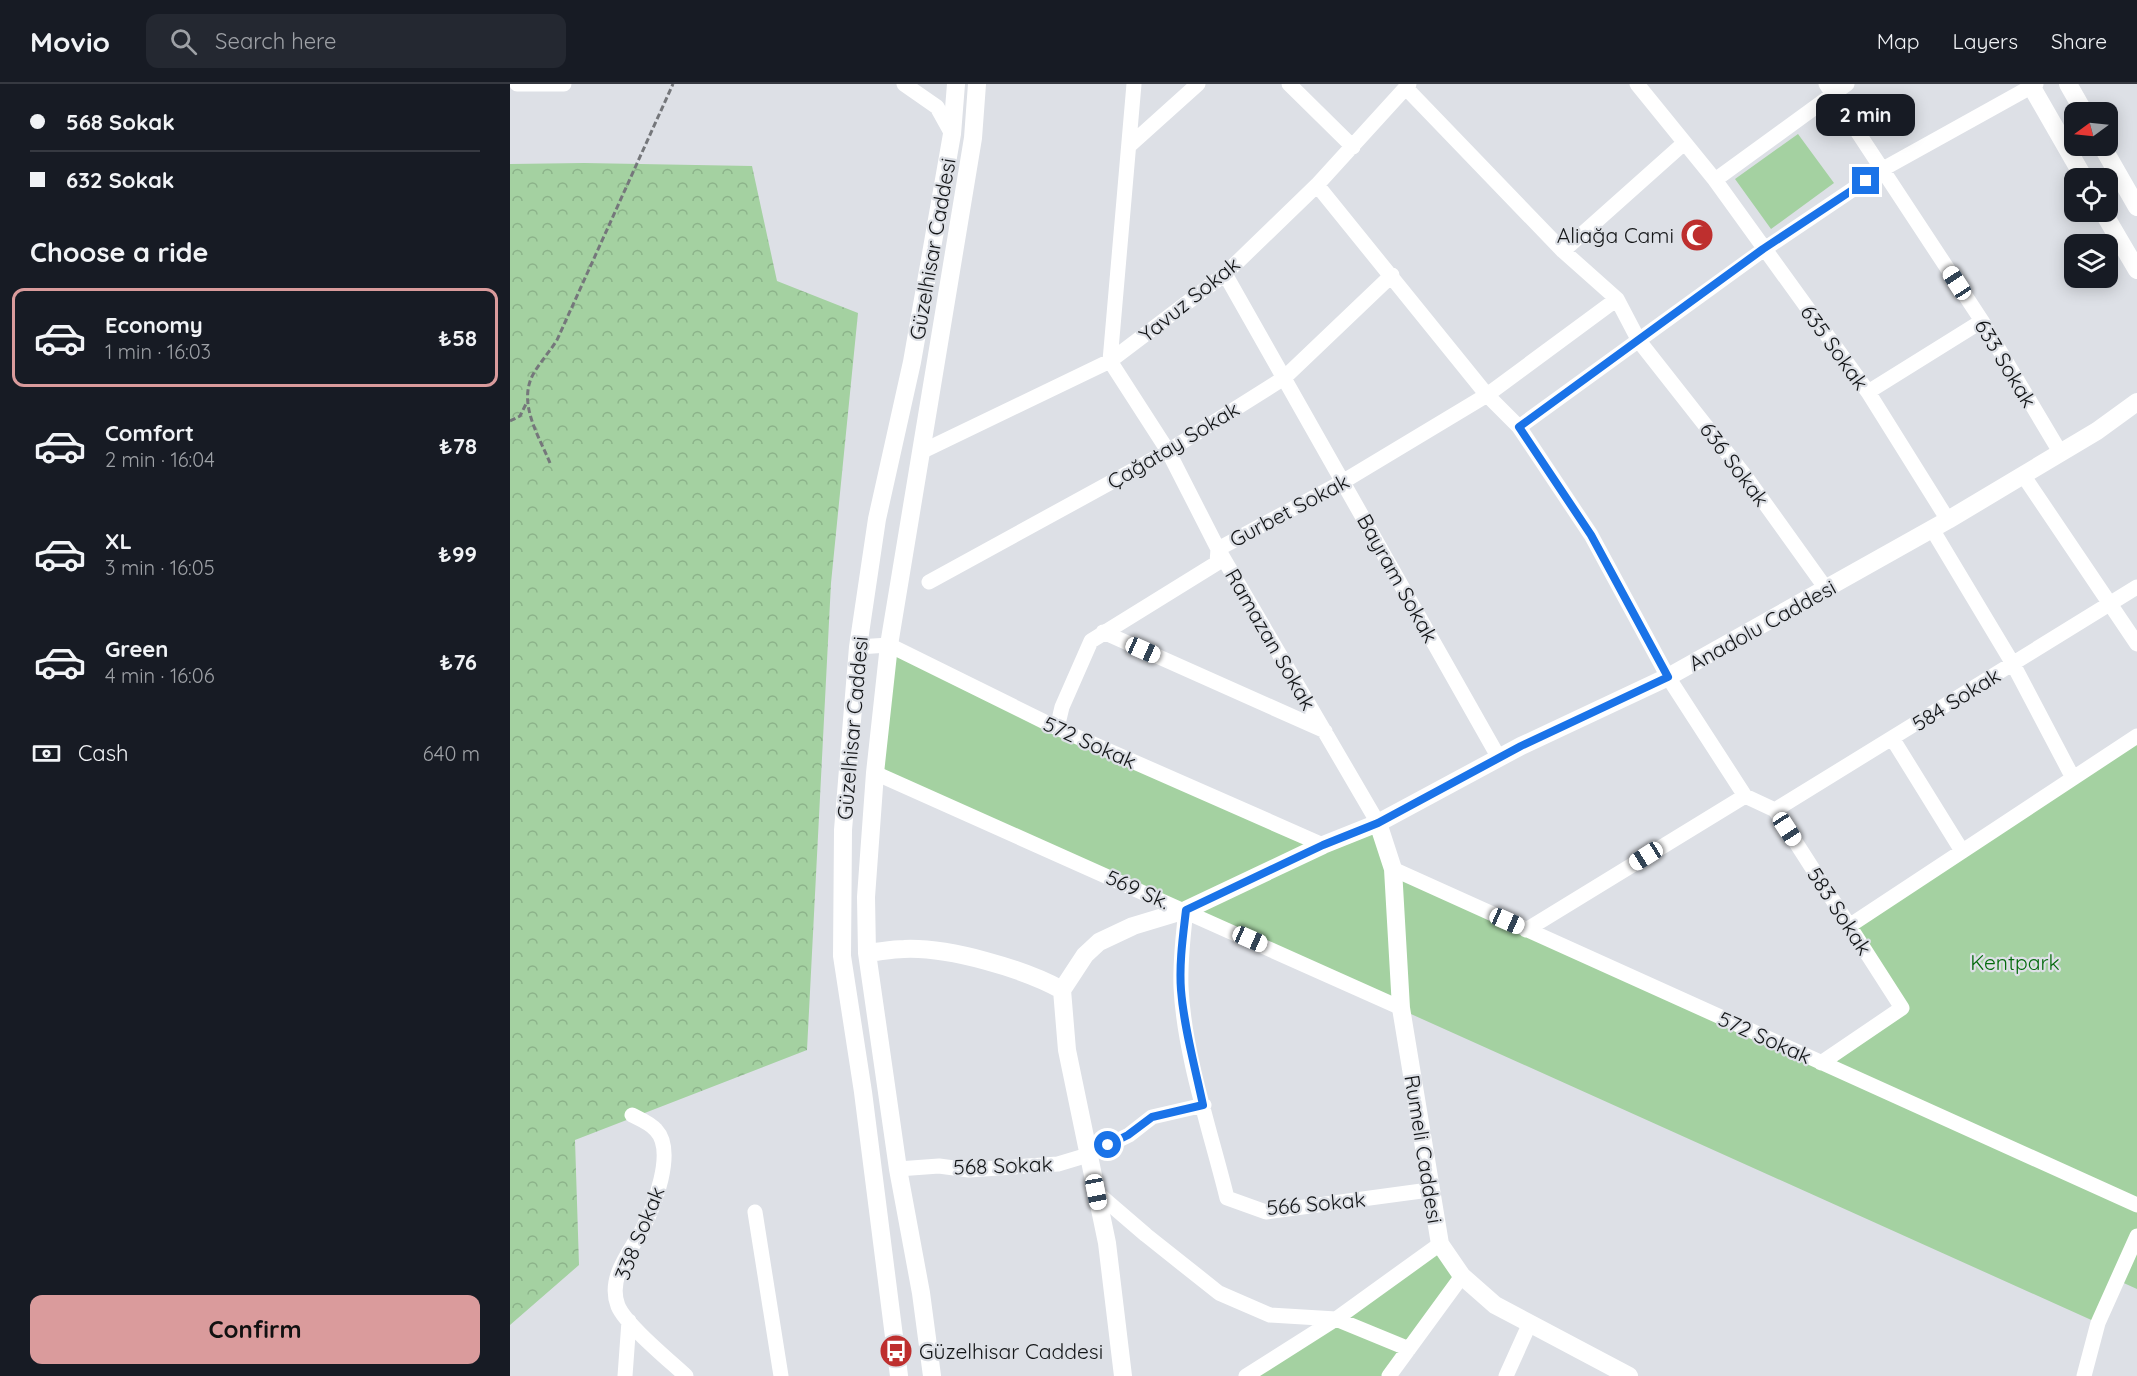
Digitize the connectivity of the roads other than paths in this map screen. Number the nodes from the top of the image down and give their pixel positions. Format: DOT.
graph roads {
  1 [pos="517,84"];
  2 [pos="564,84"];
  3 [pos="904,84"];
  4 [pos="955,84"];
  5 [pos="977,84"];
  6 [pos="1134,84"];
  7 [pos="1198,84"];
  8 [pos="1289,84"];
  9 [pos="1637,84"];
  10 [pos="1847,84"];
  11 [pos="2068,84"];
  12 [pos="2032,85"];
  13 [pos="1408,86"];
  14 [pos="1829,89"];
  15 [pos="2078,102"];
  16 [pos="952,134"];
  17 [pos="1683,144"];
  18 [pos="1129,146"];
  19 [pos="1353,147"];
  20 [pos="2108,156"];
  21 [pos="2078,168"];
  22 [pos="1883,169"];
  23 [pos="1715,180"];
  24 [pos="1317,185"];
  25 [pos="2137,207"];
  26 [pos="2109,222"];
  27 [pos="1763,249"];
  28 [pos="1563,251"];
  29 [pos="2137,270"];
  30 [pos="1225,274"];
  31 [pos="1392,275"];
  32 [pos="1617,299"];
  33 [pos="1982,321"];
  34 [pos="1639,341"];
  35 [pos="1110,361"];
  36 [pos="1284,378"];
  37 [pos="1868,392"];
  38 [pos="1487,395"];
  39 [pos="2137,402"];
  40 [pos="2137,419"];
  41 [pos="1519,427"];
  42 [pos="2097,431"];
  43 [pos="923,451"];
  44 [pos="1168,451"];
  45 [pos="2060,452"];
  46 [pos="2023,475"];
  47 [pos="1344,481"];
  48 [pos="1948,520"];
  49 [pos="1932,529"];
  50 [pos="1218,549"];
  51 [pos="929,582"];
  52 [pos="2137,587"];
  53 [pos="1827,590"];
  54 [pos="2110,604"];
  55 [pos="1103,632"];
  56 [pos="2137,644"];
  57 [pos="889,645"];
  58 [pos="858,647"];
  59 [pos="2013,664"];
  60 [pos="1668,677"];
  61 [pos="1057,728"];
  62 [pos="1325,731"];
  63 [pos="2137,736"];
  64 [pos="1892,738"];
  65 [pos="1499,758"];
  66 [pos="874,773"];
  67 [pos="2073,778"];
  68 [pos="1745,796"];
  69 [pos="1775,810"];
  70 [pos="1378,823"];
  71 [pos="1323,845"];
  72 [pos="1962,851"];
  73 [pos="1393,869"];
  74 [pos="1186,910"];
  75 [pos="1849,926"];
  76 [pos="1526,930"];
  77 [pos="867,953"];
  78 [pos="1062,990"];
  79 [pos="1401,1008"];
  80 [pos="1821,1063"];
  81 [pos="1203,1105"];
  82 [pos="632,1115"];
  83 [pos="1088,1155"];
  84 [pos="898,1169"];
  85 [pos="1429,1190"];
  86 [pos="1096,1192"];
  87 [pos="2137,1205"];
  88 [pos="755,1212"];
  89 [pos="2137,1236"];
  90 [pos="1440,1244"];
  91 [pos="1462,1276"];
  92 [pos="1336,1319"];
  93 [pos="629,1321"];
  94 [pos="1529,1325"];
  95 [pos="1409,1349"];
  96 [pos="1625,1375"];
  97 [pos="625,1376"];
  98 [pos="686,1376"];
  99 [pos="781,1376"];
  100 [pos="899,1376"];
  101 [pos="932,1376"];
  102 [pos="1123,1376"];
  103 [pos="1246,1376"];
  104 [pos="1389,1376"];
  105 [pos="1506,1376"];
  106 [pos="2084,1376"];
  1 -- 2 [label="street"];
  3 -- 16 [label="street"];
  4 -- 16 [label="street, Güzelhisar Caddesi"];
  5 -- 43 [label="street, Güzelhisar Caddesi"];
  6 -- 18 [label="street"];
  7 -- 18 [label="street"];
  8 -- 19 [label="street"];
  9 -- 17 [label="street, 635 Sokak"];
  10 -- 14 [label="street"];
  11 -- 15 [label="street"];
  12 -- 21 [label="street"];
  12 -- 22 [label="street"];
  13 -- 19 [label="street, Yavuz Sokak"];
  13 -- 28 [label="street"];
  14 -- 22 [label="street, 633 Sokak"];
  14 -- 23 [label="street"];
  16 -- 58 [label="street, Güzelhisar Caddesi"];
  17 -- 23 [label="street, 635 Sokak"];
  17 -- 28 [label="street"];
  18 -- 35 [label="street"];
  19 -- 24 [label="street, Yavuz Sokak"];
  20 -- 25 [label="street"];
  22 -- 27 [label="street"];
  22 -- 33 [label="street, 633 Sokak"];
  23 -- 27 [label="street, 635 Sokak"];
  24 -- 30 [label="street, Yavuz Sokak"];
  24 -- 31 [label="street"];
  26 -- 29 [label="street"];
  27 -- 34 [label="street"];
  27 -- 37 [label="street, 635 Sokak"];
  28 -- 32 [label="street"];
  30 -- 35 [label="street, Yavuz Sokak"];
  30 -- 36 [label="street, Bayram Sokak"];
  31 -- 36 [label="street, Çağatay Sokak"];
  31 -- 38 [label="street"];
  32 -- 34 [label="street, 636 Sokak"];
  32 -- 38 [label="street, Gurbet Sokak"];
  33 -- 37 [label="street"];
  33 -- 45 [label="street, 633 Sokak"];
  34 -- 41 [label="street"];
  34 -- 53 [label="street, 636 Sokak"];
  35 -- 43 [label="street, Yavuz Sokak"];
  35 -- 44 [label="street, Ramazan Sokak"];
  36 -- 44 [label="street, Çağatay Sokak"];
  36 -- 47 [label="street, Bayram Sokak"];
  37 -- 48 [label="street, 635 Sokak"];
  38 -- 41 [label="street"];
  38 -- 47 [label="street, Gurbet Sokak"];
  39 -- 42 [label="street, Anadolu Caddesi"];
  40 -- 42 [label="street, Anadolu Caddesi"];
  41 -- 60 [label="street"];
  42 -- 45 [label="street, Anadolu Caddesi"];
  43 -- 57 [label="street, Güzelhisar Caddesi"];
  44 -- 50 [label="street, Ramazan Sokak"];
  44 -- 51 [label="street, Çağatay Sokak"];
  45 -- 46 [label="street, Anadolu Caddesi"];
  46 -- 48 [label="street, Anadolu Caddesi"];
  46 -- 54 [label="street"];
  47 -- 50 [label="street, Gurbet Sokak"];
  47 -- 65 [label="street, Bayram Sokak"];
  48 -- 49 [label="street, Anadolu Caddesi"];
  49 -- 53 [label="street, Anadolu Caddesi"];
  49 -- 59 [label="street"];
  50 -- 55 [label="street, Gurbet Sokak"];
  50 -- 62 [label="street, Ramazan Sokak"];
  52 -- 54 [label="street, 584 Sokak"];
  53 -- 60 [label="street, Anadolu Caddesi"];
  54 -- 56 [label="street"];
  54 -- 59 [label="street, 584 Sokak"];
  55 -- 61 [label="street, Gurbet Sokak"];
  55 -- 62 [label="street"];
  57 -- 58 [label="street, 572 Sokak"];
  57 -- 61 [label="street, 572 Sokak"];
  57 -- 66 [label="street, Güzelhisar Caddesi"];
  58 -- 100 [label="street, Güzelhisar Caddesi"];
  59 -- 64 [label="street, 584 Sokak"];
  59 -- 67 [label="street"];
  60 -- 65 [label="street, Anadolu Caddesi"];
  60 -- 68 [label="street"];
  61 -- 71 [label="street, 572 Sokak"];
  62 -- 70 [label="street, Ramazan Sokak"];
  63 -- 67 [label="street"];
  64 -- 69 [label="street, 584 Sokak"];
  64 -- 72 [label="street"];
  65 -- 70 [label="street, Anadolu Caddesi"];
  66 -- 74 [label="street, 569 Sk."];
  66 -- 77 [label="street, Güzelhisar Caddesi"];
  67 -- 72 [label="street"];
  68 -- 69 [label="street"];
  68 -- 76 [label="street"];
  69 -- 75 [label="street, 583 Sokak"];
  70 -- 71 [label="street, Anadolu Caddesi"];
  70 -- 73 [label="street, Rumeli Caddesi"];
  71 -- 74 [label="street, Anadolu Caddesi"];
  72 -- 75 [label="street"];
  73 -- 76 [label="street, 572 Sokak"];
  73 -- 79 [label="street, Rumeli Caddesi"];
  74 -- 78 [label="street, Anadolu Caddesi"];
  74 -- 79 [label="street, 569 Sk."];
  74 -- 81 [label="street"];
  75 -- 80 [label="street, 583 Sokak"];
  76 -- 80 [label="street, 572 Sokak"];
  77 -- 78 [label="street"];
  77 -- 84 [label="street, Güzelhisar Caddesi"];
  78 -- 83 [label="street"];
  79 -- 85 [label="street, Rumeli Caddesi"];
  80 -- 87 [label="street, 572 Sokak"];
  81 -- 83 [label="street, 568 Sokak"];
  81 -- 85 [label="street, 566 Sokak"];
  82 -- 93 [label="street, 338 Sokak"];
  83 -- 84 [label="street, 568 Sokak"];
  83 -- 86 [label="street"];
  84 -- 101 [label="street, Güzelhisar Caddesi"];
  85 -- 90 [label="street, Rumeli Caddesi"];
  86 -- 92 [label="street"];
  86 -- 102 [label="street"];
  88 -- 99 [label="street"];
  89 -- 106 [label="street"];
  90 -- 91 [label="street, Rumeli Caddesi"];
  90 -- 92 [label="street"];
  91 -- 94 [label="street, Rumeli Caddesi"];
  91 -- 95 [label="street"];
  92 -- 95 [label="street"];
  92 -- 103 [label="street"];
  93 -- 97 [label="street"];
  93 -- 98 [label="street, 338 Sokak"];
  94 -- 96 [label="street, Rumeli Caddesi"];
  94 -- 105 [label="street"];
  95 -- 104 [label="street"];
}
